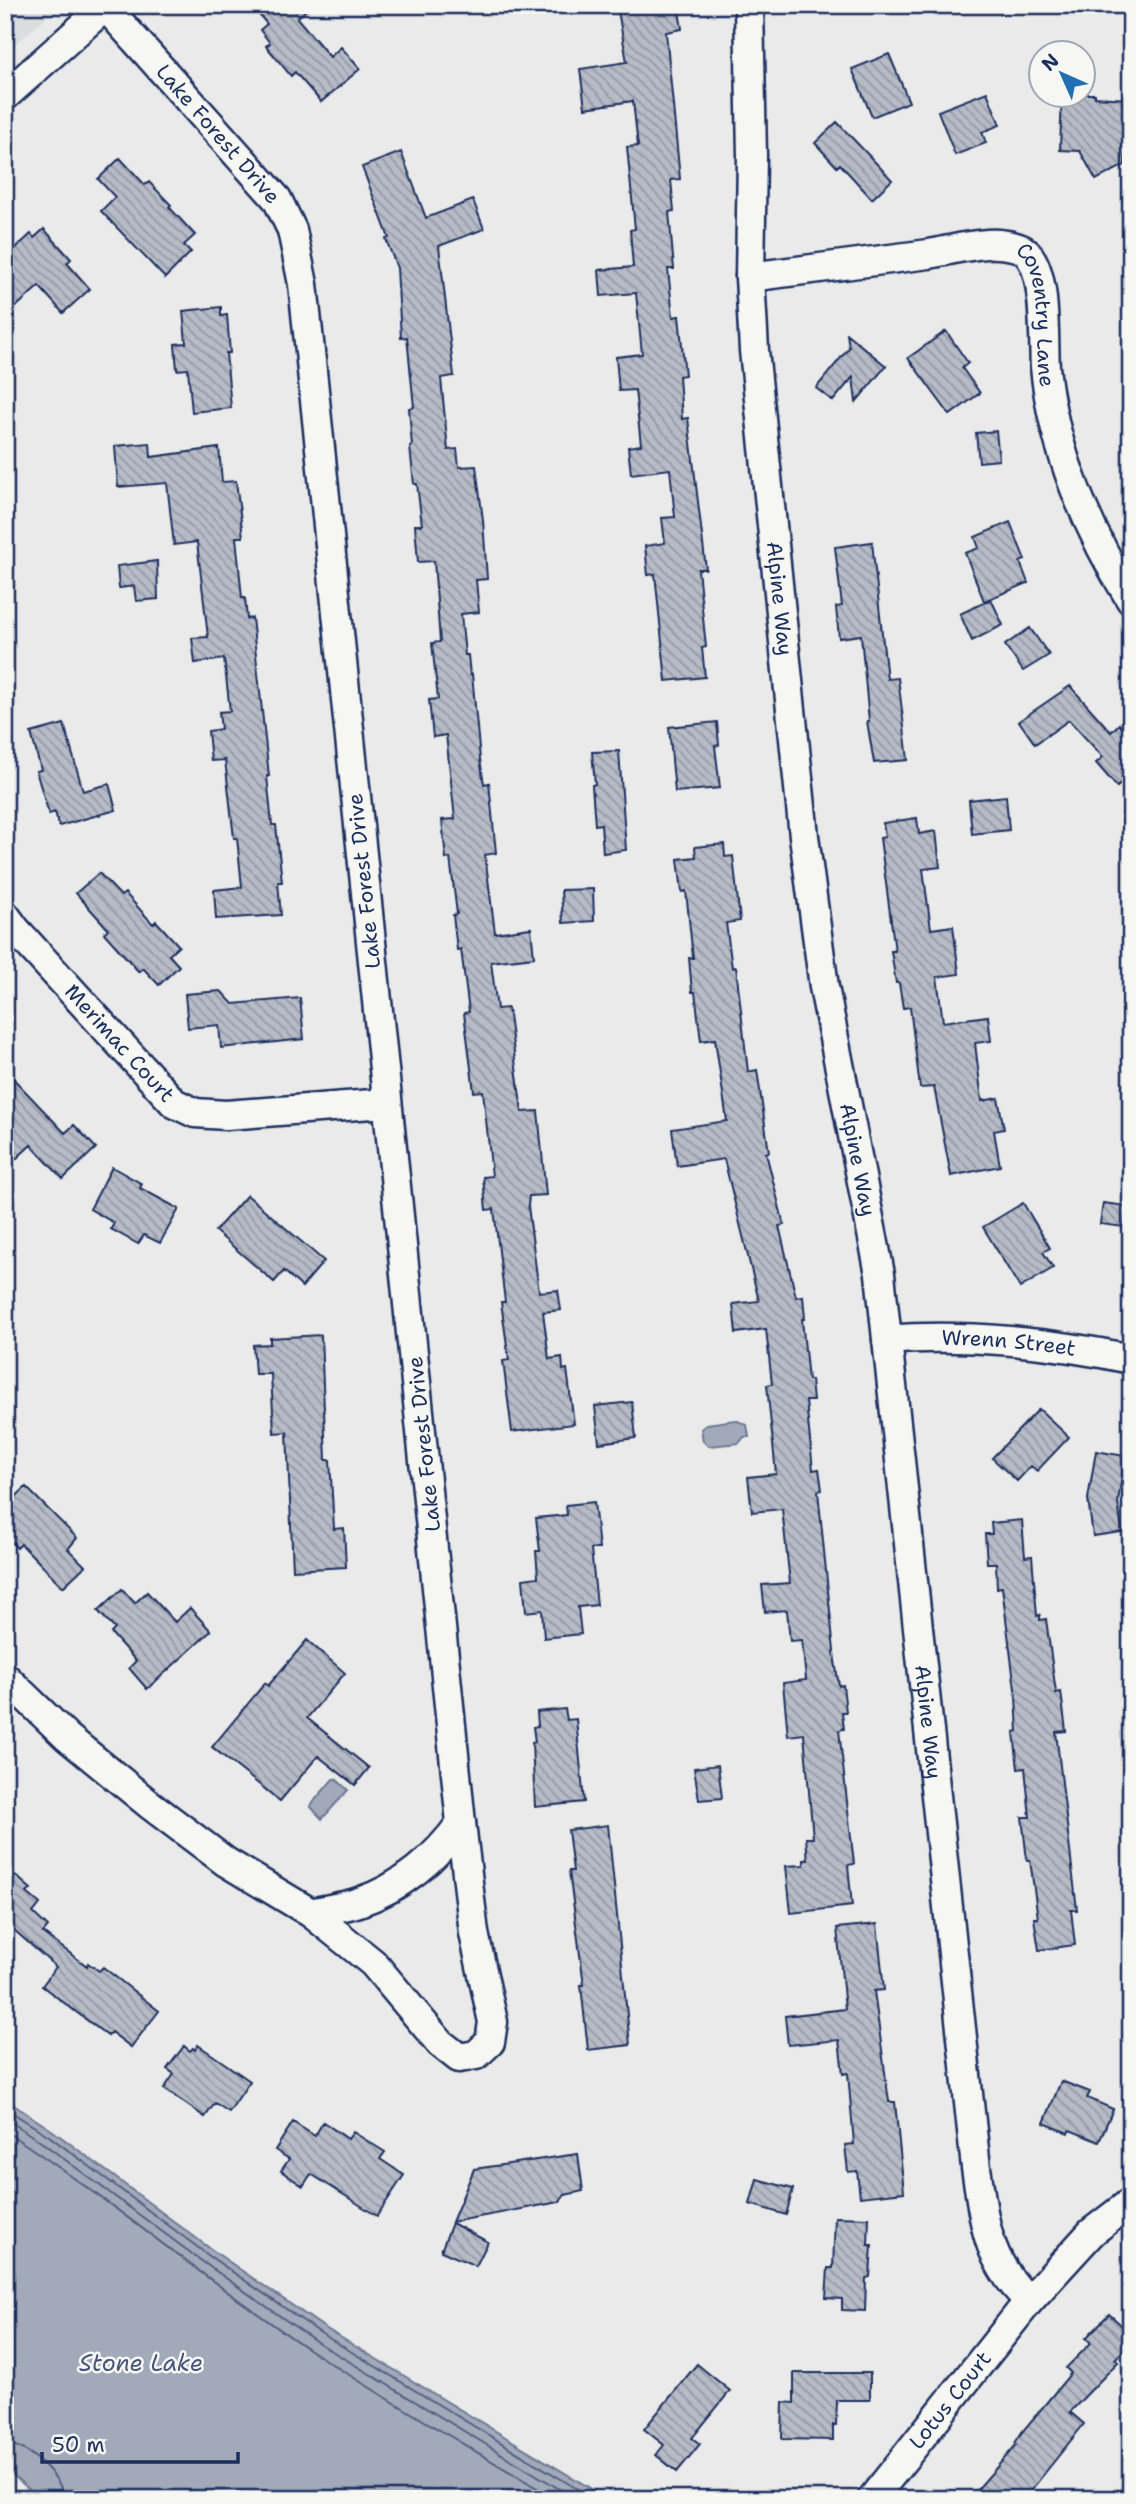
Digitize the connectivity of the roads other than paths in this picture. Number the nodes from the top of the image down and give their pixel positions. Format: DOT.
graph roads {
  1 [pos="749,5"];
  2 [pos="106,6"];
  3 [pos="5,96"];
  4 [pos="750,277"];
  5 [pos="1131,600"];
  6 [pos="5,915"];
  7 [pos="386,1103"];
  8 [pos="887,1340"];
  9 [pos="1131,1359"];
  10 [pos="5,1677"];
  11 [pos="461,1823"];
  12 [pos="311,1913"];
  13 [pos="1131,2202"];
  14 [pos="1029,2301"];
  15 [pos="872,2499"];
  1 -- 4 [label="street, Alpine Way"];
  2 -- 3 [label="street"];
  2 -- 7 [label="street, Lake Forest Drive"];
  4 -- 5 [label="street, Coventry Lane"];
  4 -- 8 [label="street, Alpine Way"];
  6 -- 7 [label="street, Merimac Court"];
  7 -- 11 [label="street, Lake Forest Drive"];
  8 -- 9 [label="street, Wrenn Street"];
  8 -- 14 [label="street, Alpine Way"];
  10 -- 12 [label="street, Lake Forest Drive"];
  11 -- 12 [label="street"];
  11 -- 12 [label="street, Lake Forest Drive"];
  13 -- 14 [label="street, Lotus Court"];
  14 -- 15 [label="street, Lotus Court"];
}
